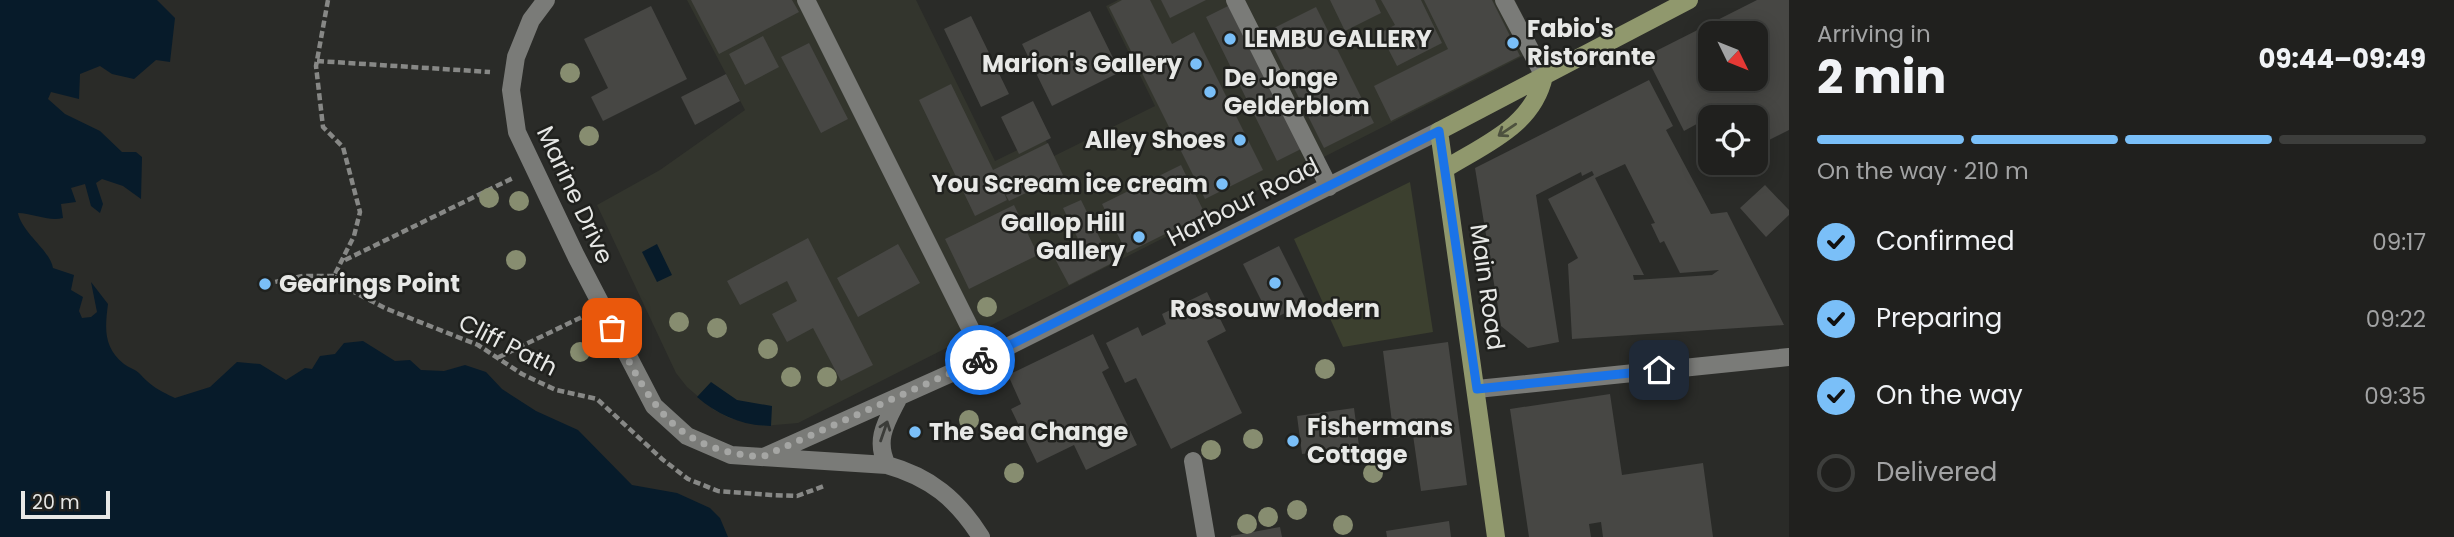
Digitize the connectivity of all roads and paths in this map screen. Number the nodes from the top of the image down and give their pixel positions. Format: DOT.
graph roads {
  1 [pos="328,0"];
  2 [pos="546,0"];
  3 [pos="806,0"];
  4 [pos="1235,0"];
  5 [pos="1504,0"];
  6 [pos="1689,0"];
  7 [pos="317,61"];
  8 [pos="512,73"];
  9 [pos="1544,76"];
  10 [pos="1439,131"];
  11 [pos="533,169"];
  12 [pos="1445,169"];
  13 [pos="1329,187"];
  14 [pos="342,261"];
  15 [pos="334,276"];
  16 [pos="265,284"];
  17 [pos="602,307"];
  18 [pos="1789,357"];
  19 [pos="498,358"];
  20 [pos="985,358"];
  21 [pos="1477,389"];
  22 [pos="899,397"];
  23 [pos="762,457"];
  24 [pos="1193,461"];
  25 [pos="887,465"];
  26 [pos="831,483"];
  27 [pos="981,537"];
  28 [pos="1206,537"];
  29 [pos="1496,537"];
  1 -- 7 [label="path"];
  2 -- 8 [label="street, Marine Drive"];
  3 -- 20 [label="street"];
  4 -- 13 [label="street"];
  5 -- 9 [label="street"];
  6 -- 9 [label="main road"];
  7 -- 8 [label="path"];
  7 -- 14 [label="path"];
  8 -- 11 [label="street, Marine Drive"];
  9 -- 10 [label="main road"];
  9 -- 12 [label="main road, one-way"];
  10 -- 12 [label="main road, Main Road"];
  10 -- 13 [label="street, Harbour Road"];
  11 -- 14 [label="path"];
  11 -- 17 [label="street, Marine Drive"];
  12 -- 21 [label="main road, Main Road"];
  13 -- 20 [label="street, Harbour Road"];
  14 -- 15 [label="path"];
  15 -- 16 [label="path"];
  15 -- 19 [label="path, Cliff Path"];
  17 -- 19 [label="path"];
  17 -- 23 [label="street, Marine Drive"];
  18 -- 21 [label="street"];
  19 -- 26 [label="path, Cliff Path"];
  20 -- 22 [label="street, Harbour Road"];
  21 -- 29 [label="main road, Main Road"];
  22 -- 23 [label="street, Harbour Road"];
  25 -- 22 [label="street, one-way"];
  23 -- 25 [label="street, Marine Drive"];
  24 -- 28 [label="street"];
  25 -- 27 [label="street, Marine Drive"];
}
